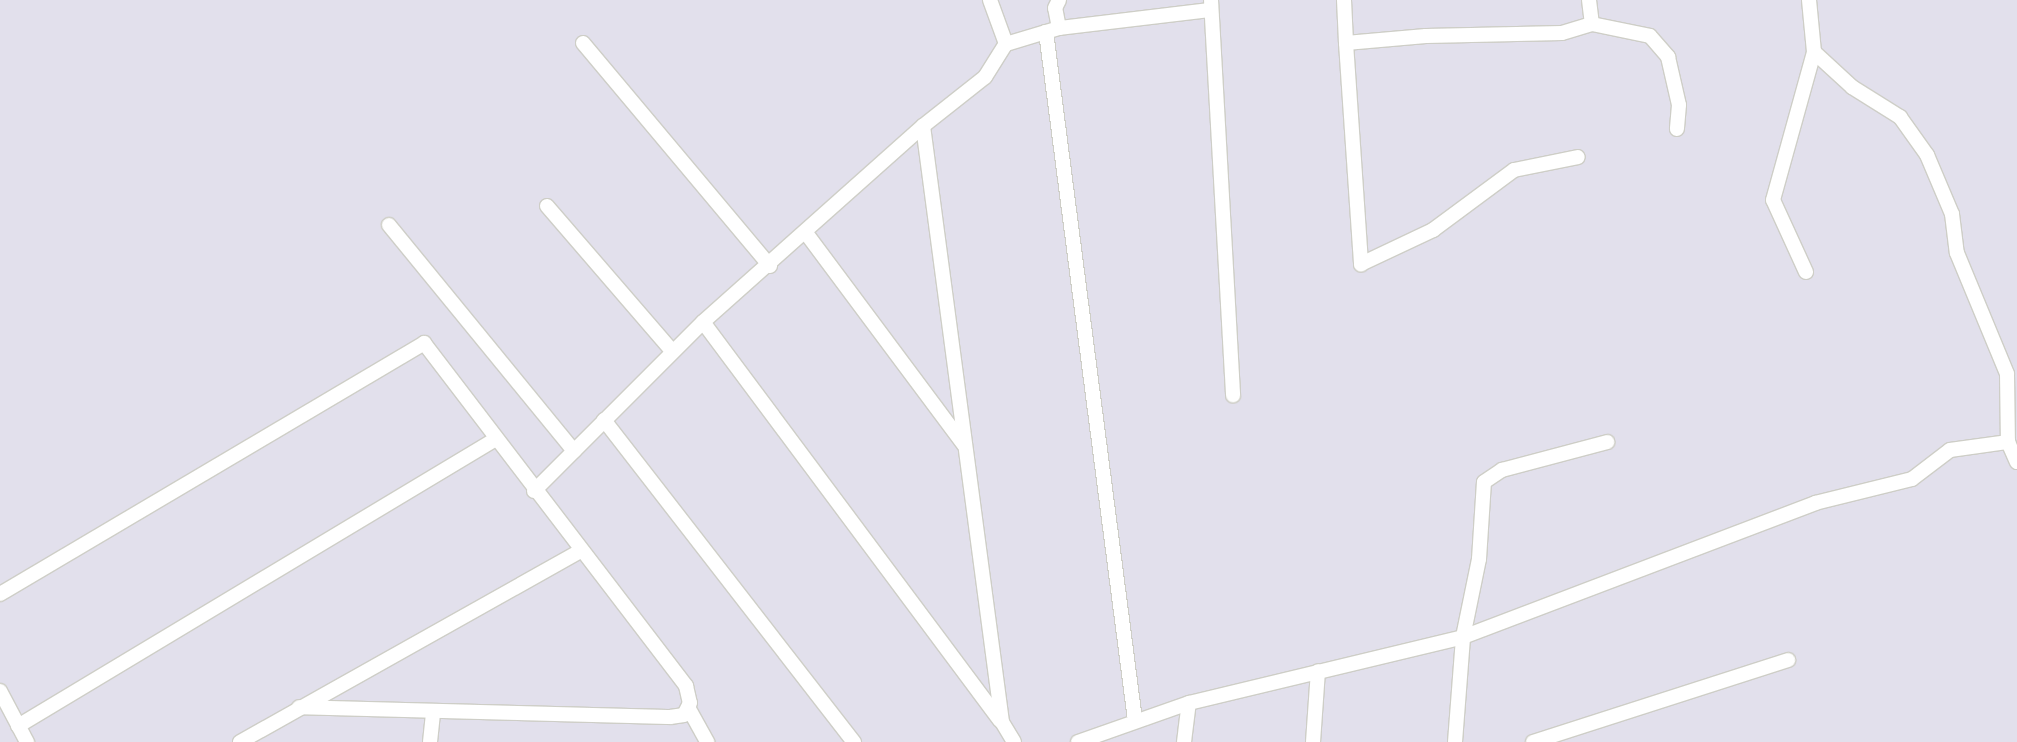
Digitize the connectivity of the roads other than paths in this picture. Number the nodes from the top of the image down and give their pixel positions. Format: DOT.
graph roads {
  1 [pos="990,0"];
  2 [pos="1059,0"];
  3 [pos="1344,0"];
  4 [pos="1590,0"];
  5 [pos="1809,0"];
  6 [pos="1210,5"];
  7 [pos="1592,24"];
  8 [pos="1053,30"];
  9 [pos="583,43"];
  10 [pos="1346,43"];
  11 [pos="1006,44"];
  12 [pos="1814,52"];
  13 [pos="923,126"];
  14 [pos="1677,130"];
  15 [pos="1578,157"];
  16 [pos="547,206"];
  17 [pos="390,225"];
  18 [pos="806,233"];
  19 [pos="770,266"];
  20 [pos="1806,272"];
  21 [pos="703,322"];
  22 [pos="672,351"];
  23 [pos="1233,395"];
  24 [pos="604,420"];
  25 [pos="494,440"];
  26 [pos="1607,442"];
  27 [pos="2008,442"];
  28 [pos="965,446"];
  29 [pos="574,450"];
  30 [pos="2017,462"];
  31 [pos="534,492"];
  32 [pos="579,552"];
  33 [pos="0,594"];
  34 [pos="1463,638"];
  35 [pos="1788,660"];
  36 [pos="1318,671"];
  37 [pos="0,691"];
  38 [pos="1189,703"];
  39 [pos="299,708"];
  40 [pos="689,709"];
  41 [pos="433,712"];
  42 [pos="1135,720"];
  43 [pos="1002,722"];
  44 [pos="18,726"];
  45 [pos="27,742"];
  46 [pos="240,742"];
  47 [pos="430,742"];
  48 [pos="707,742"];
  49 [pos="854,742"];
  50 [pos="1014,742"];
  51 [pos="1078,742"];
  52 [pos="1184,742"];
  53 [pos="1313,742"];
  54 [pos="1456,742"];
  55 [pos="1533,742"];
  1 -- 11 [label="street"];
  2 -- 8 [label="street"];
  3 -- 10 [label="street"];
  4 -- 7 [label="street"];
  5 -- 12 [label="street"];
  6 -- 8 [label="street"];
  6 -- 23 [label="street"];
  7 -- 10 [label="street"];
  7 -- 14 [label="street"];
  8 -- 11 [label="street"];
  8 -- 42 [label="street"];
  9 -- 19 [label="street"];
  10 -- 15 [label="street"];
  11 -- 13 [label="street"];
  12 -- 20 [label="street"];
  12 -- 27 [label="street"];
  13 -- 18 [label="street"];
  13 -- 28 [label="street"];
  16 -- 22 [label="street"];
  17 -- 29 [label="street"];
  18 -- 19 [label="street"];
  18 -- 28 [label="street"];
  19 -- 21 [label="street"];
  21 -- 22 [label="street"];
  21 -- 43 [label="street"];
  22 -- 24 [label="street"];
  24 -- 29 [label="street"];
  24 -- 49 [label="street"];
  25 -- 31 [label="street"];
  25 -- 33 [label="street"];
  25 -- 44 [label="street"];
  26 -- 34 [label="street"];
  27 -- 30 [label="street"];
  27 -- 34 [label="street"];
  28 -- 43 [label="street"];
  29 -- 31 [label="street"];
  31 -- 32 [label="street"];
  32 -- 39 [label="street"];
  32 -- 40 [label="street"];
  34 -- 36 [label="street"];
  34 -- 54 [label="street"];
  35 -- 55 [label="street"];
  36 -- 38 [label="street"];
  36 -- 53 [label="street"];
  37 -- 44 [label="street"];
  38 -- 42 [label="street"];
  38 -- 52 [label="street"];
  39 -- 41 [label="street"];
  39 -- 46 [label="street"];
  40 -- 41 [label="street"];
  40 -- 48 [label="street"];
  41 -- 47 [label="street"];
  42 -- 51 [label="street"];
  43 -- 50 [label="street"];
  44 -- 45 [label="street"];
}
